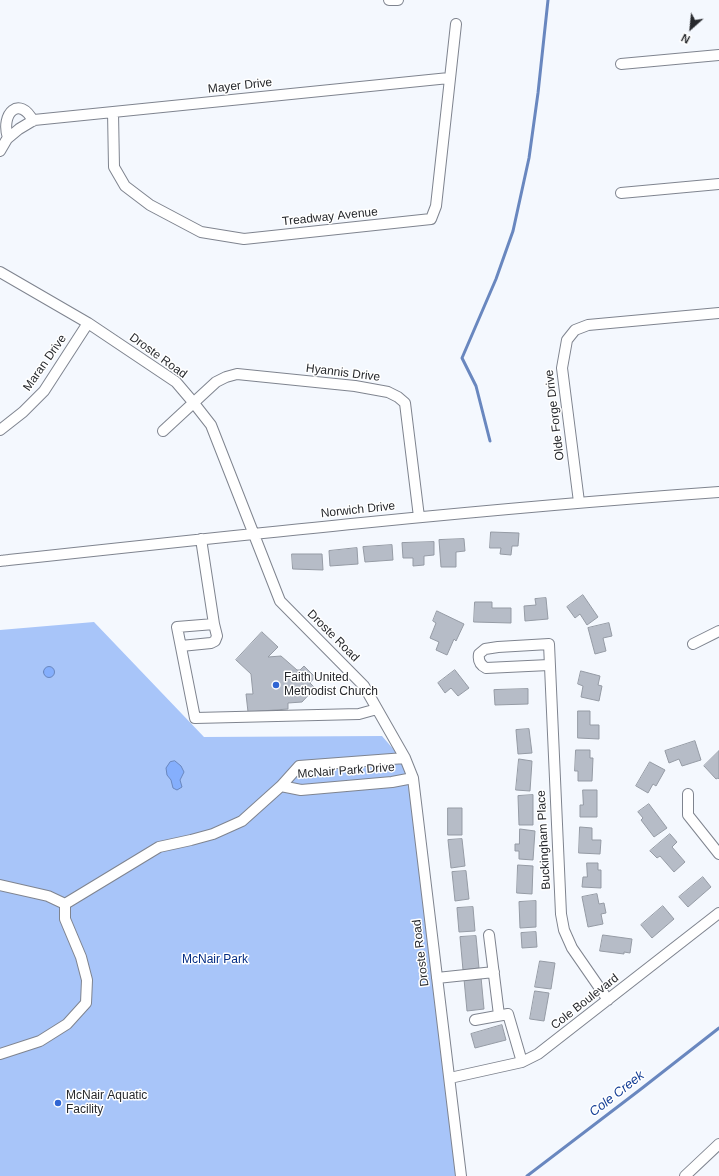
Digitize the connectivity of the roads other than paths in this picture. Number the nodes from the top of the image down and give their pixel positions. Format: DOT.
graph roads {
  1 [pos="389,0"];
  2 [pos="398,0"];
  3 [pos="456,24"];
  4 [pos="719,55"];
  5 [pos="621,64"];
  6 [pos="450,78"];
  7 [pos="113,112"];
  8 [pos="33,121"];
  9 [pos="8,138"];
  10 [pos="0,151"];
  11 [pos="719,184"];
  12 [pos="621,193"];
  13 [pos="0,272"];
  14 [pos="719,313"];
  15 [pos="88,323"];
  16 [pos="194,402"];
  17 [pos="0,430"];
  18 [pos="163,431"];
  19 [pos="719,492"];
  20 [pos="579,502"];
  21 [pos="419,517"];
  22 [pos="254,534"];
  23 [pos="201,539"];
  24 [pos="0,560"];
  25 [pos="214,624"];
  26 [pos="719,632"];
  27 [pos="693,644"];
  28 [pos="181,646"];
  29 [pos="549,665"];
  30 [pos="377,709"];
  31 [pos="405,758"];
  32 [pos="413,778"];
  33 [pos="281,786"];
  34 [pos="688,794"];
  35 [pos="719,854"];
  36 [pos="0,885"];
  37 [pos="65,904"];
  38 [pos="719,913"];
  39 [pos="489,935"];
  40 [pos="494,972"];
  41 [pos="437,978"];
  42 [pos="608,1000"];
  43 [pos="499,1015"];
  44 [pos="475,1020"];
  45 [pos="0,1054"];
  46 [pos="522,1062"];
  47 [pos="450,1078"];
  48 [pos="719,1144"];
  49 [pos="461,1176"];
  50 [pos="685,1176"];
  1 -- 2 [label="street"];
  3 -- 6 [label="street, Treadway Avenue"];
  4 -- 5 [label="street"];
  6 -- 7 [label="street, Mayer Drive"];
  6 -- 7 [label="street, Treadway Avenue"];
  7 -- 8 [label="street, Mayer Drive"];
  8 -- 9 [label="street, Mayer Drive"];
  8 -- 9 [label="street"];
  9 -- 10 [label="street, Mayer Drive"];
  11 -- 12 [label="street"];
  13 -- 15 [label="street, Droste Road"];
  14 -- 20 [label="street, Olde Forge Drive"];
  15 -- 16 [label="street, Droste Road"];
  15 -- 17 [label="street, Maran Drive"];
  16 -- 18 [label="street, Hyannis Drive"];
  16 -- 21 [label="street, Hyannis Drive"];
  16 -- 22 [label="street, Droste Road"];
  19 -- 20 [label="street, Norwich Drive"];
  20 -- 21 [label="street, Norwich Drive"];
  21 -- 22 [label="street, Norwich Drive"];
  22 -- 23 [label="street, Norwich Drive"];
  22 -- 30 [label="street, Droste Road"];
  23 -- 24 [label="street, Norwich Drive"];
  23 -- 25 [label="street"];
  25 -- 28 [label="street"];
  25 -- 28 [label="street"];
  26 -- 27 [label="street"];
  28 -- 30 [label="street"];
  29 -- 29 [label="street, Buckingham Place"];
  29 -- 42 [label="street, Buckingham Place"];
  30 -- 31 [label="street, Droste Road"];
  31 -- 32 [label="street, Droste Road"];
  31 -- 33 [label="street, McNair Park Drive"];
  32 -- 33 [label="street, McNair Park Drive"];
  32 -- 41 [label="street, Droste Road"];
  33 -- 37 [label="street, McNair Park Drive"];
  34 -- 35 [label="street"];
  36 -- 37 [label="street"];
  37 -- 45 [label="street"];
  38 -- 42 [label="street, Cole Boulevard"];
  39 -- 40 [label="street"];
  40 -- 41 [label="street"];
  40 -- 43 [label="street"];
  41 -- 47 [label="street, Droste Road"];
  42 -- 46 [label="street, Cole Boulevard"];
  43 -- 44 [label="street"];
  43 -- 46 [label="street"];
  46 -- 47 [label="street, Cole Boulevard"];
  47 -- 49 [label="street, Droste Road"];
  48 -- 50 [label="street"];
}
